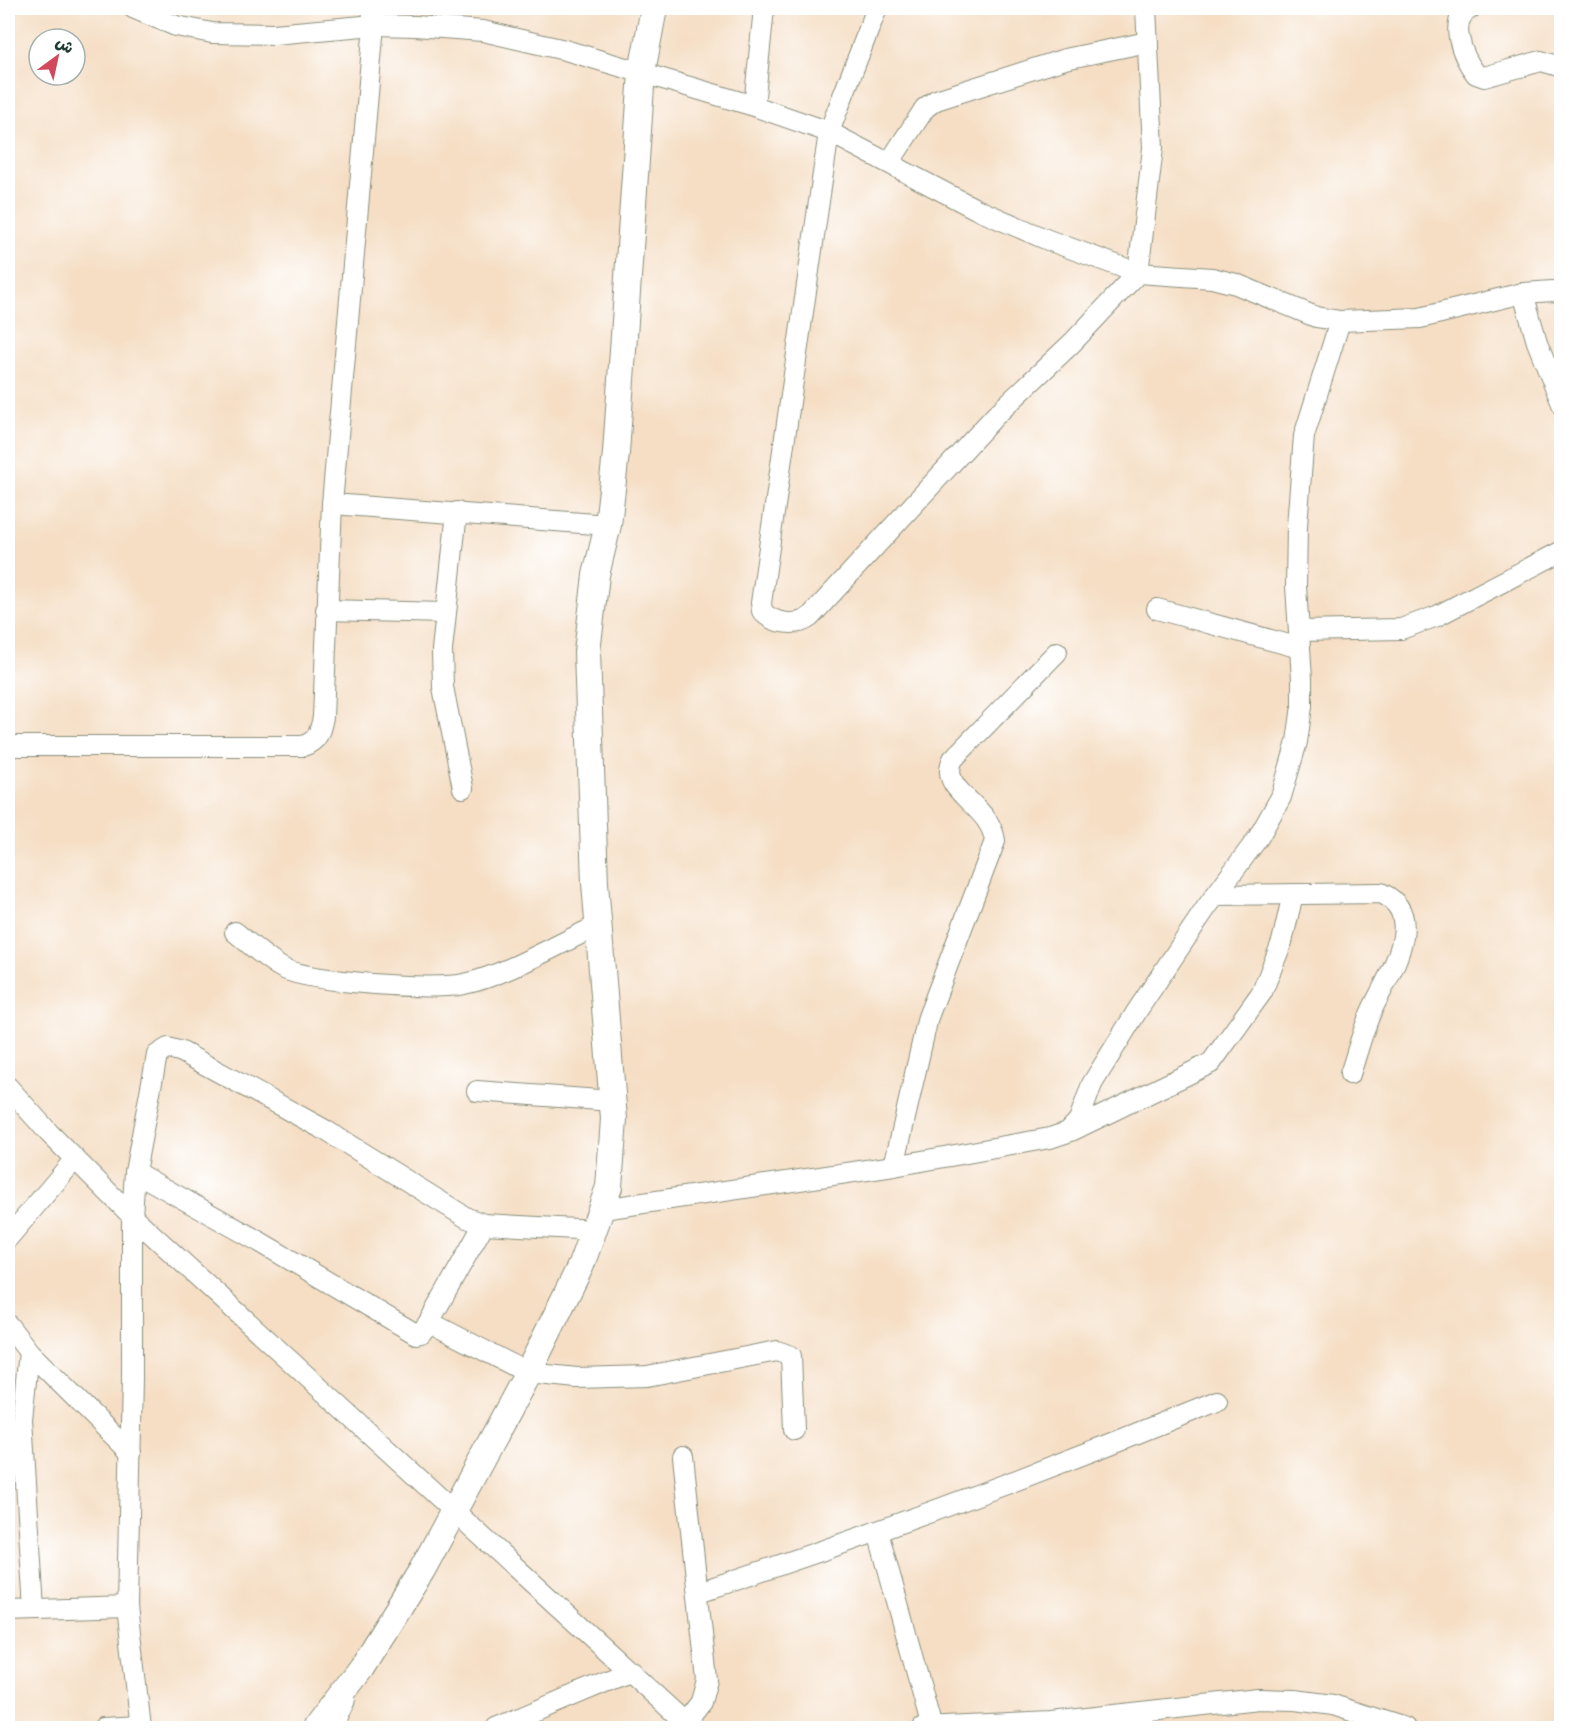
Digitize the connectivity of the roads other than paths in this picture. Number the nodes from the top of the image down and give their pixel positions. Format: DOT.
graph roads {
  1 [pos="134,8"];
  2 [pos="654,8"];
  3 [pos="764,8"];
  4 [pos="877,8"];
  5 [pos="1146,8"];
  6 [pos="1471,8"];
  7 [pos="373,16"];
  8 [pos="1148,42"];
  9 [pos="1562,67"];
  10 [pos="642,72"];
  11 [pos="754,106"];
  12 [pos="829,132"];
  13 [pos="889,163"];
  14 [pos="1138,273"];
  15 [pos="1559,288"];
  16 [pos="1523,293"];
  17 [pos="1340,321"];
  18 [pos="1562,404"];
  19 [pos="332,504"];
  20 [pos="457,512"];
  21 [pos="608,525"];
  22 [pos="1562,551"];
  23 [pos="1157,609"];
  24 [pos="327,610"];
  25 [pos="445,613"];
  26 [pos="1299,639"];
  27 [pos="1057,652"];
  28 [pos="8,746"];
  29 [pos="463,788"];
  30 [pos="1293,894"];
  31 [pos="1216,895"];
  32 [pos="599,925"];
  33 [pos="235,932"];
  34 [pos="1350,1074"];
  35 [pos="8,1087"];
  36 [pos="477,1091"];
  37 [pos="613,1101"];
  38 [pos="1068,1132"];
  39 [pos="75,1159"];
  40 [pos="894,1166"];
  41 [pos="135,1172"];
  42 [pos="132,1215"];
  43 [pos="599,1220"];
  44 [pos="484,1224"];
  45 [pos="8,1238"];
  46 [pos="429,1322"];
  47 [pos="8,1325"];
  48 [pos="29,1352"];
  49 [pos="528,1373"];
  50 [pos="1217,1401"];
  51 [pos="15,1421"];
  52 [pos="794,1430"];
  53 [pos="131,1453"];
  54 [pos="683,1455"];
  55 [pos="453,1510"];
  56 [pos="878,1532"];
  57 [pos="699,1592"];
  58 [pos="127,1607"];
  59 [pos="34,1610"];
  60 [pos="8,1611"];
  61 [pos="361,1668"];
  62 [pos="631,1671"];
  63 [pos="1052,1725"];
  64 [pos="688,1726"];
  65 [pos="140,1727"];
  66 [pos="978,1727"];
  67 [pos="104,1728"];
  68 [pos="315,1728"];
  69 [pos="332,1728"];
  70 [pos="496,1728"];
  71 [pos="922,1728"];
  72 [pos="932,1728"];
  73 [pos="1406,1728"];
  1 -- 7 [label="street"];
  2 -- 10 [label="main road"];
  3 -- 11 [label="street"];
  4 -- 12 [label="street"];
  5 -- 8 [label="street"];
  6 -- 9 [label="street"];
  7 -- 10 [label="street"];
  7 -- 19 [label="street"];
  8 -- 13 [label="street"];
  8 -- 14 [label="street"];
  10 -- 11 [label="street"];
  10 -- 21 [label="main road"];
  11 -- 12 [label="street"];
  12 -- 13 [label="street"];
  12 -- 14 [label="street"];
  13 -- 14 [label="street"];
  14 -- 17 [label="street"];
  15 -- 16 [label="street"];
  16 -- 17 [label="street"];
  16 -- 18 [label="street"];
  17 -- 26 [label="street"];
  19 -- 20 [label="street"];
  19 -- 24 [label="street"];
  20 -- 21 [label="street"];
  20 -- 25 [label="street"];
  21 -- 32 [label="main road"];
  22 -- 26 [label="street"];
  23 -- 26 [label="street"];
  24 -- 25 [label="street"];
  24 -- 28 [label="street"];
  25 -- 29 [label="street"];
  26 -- 31 [label="street"];
  27 -- 40 [label="street"];
  30 -- 31 [label="street"];
  30 -- 34 [label="street"];
  30 -- 38 [label="street"];
  31 -- 38 [label="street"];
  32 -- 33 [label="street"];
  32 -- 37 [label="main road"];
  35 -- 39 [label="street"];
  36 -- 37 [label="street"];
  37 -- 43 [label="main road"];
  38 -- 40 [label="street"];
  39 -- 42 [label="street"];
  39 -- 45 [label="street"];
  40 -- 43 [label="street"];
  41 -- 42 [label="street"];
  41 -- 44 [label="street"];
  41 -- 46 [label="street"];
  42 -- 53 [label="street"];
  42 -- 55 [label="street"];
  43 -- 44 [label="street"];
  43 -- 49 [label="main road"];
  44 -- 46 [label="street"];
  46 -- 49 [label="street"];
  47 -- 48 [label="street"];
  48 -- 51 [label="street"];
  48 -- 53 [label="street"];
  49 -- 52 [label="street"];
  49 -- 55 [label="main road"];
  50 -- 56 [label="street"];
  51 -- 59 [label="street"];
  53 -- 58 [label="street"];
  54 -- 57 [label="street"];
  55 -- 61 [label="main road"];
  55 -- 62 [label="street"];
  56 -- 57 [label="street"];
  56 -- 72 [label="street"];
  57 -- 64 [label="street"];
  58 -- 59 [label="street"];
  58 -- 65 [label="street"];
  59 -- 60 [label="street"];
  61 -- 68 [label="main road"];
  61 -- 69 [label="street"];
  62 -- 64 [label="street"];
  62 -- 70 [label="street"];
  63 -- 66 [label="street"];
  63 -- 73 [label="street"];
  65 -- 67 [label="street"];
  66 -- 72 [label="street"];
  71 -- 72 [label="street"];
}
